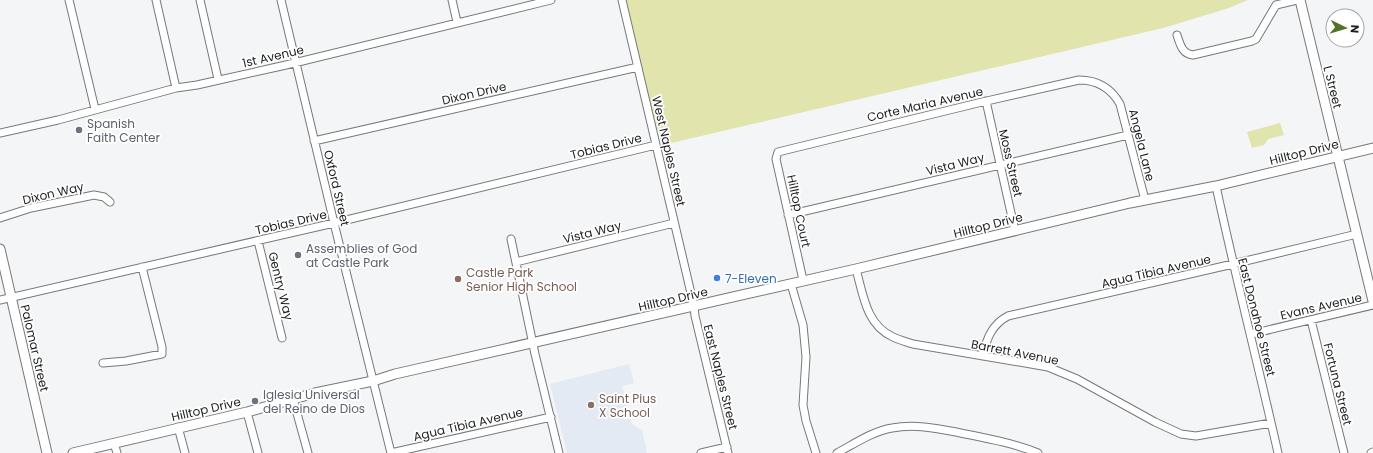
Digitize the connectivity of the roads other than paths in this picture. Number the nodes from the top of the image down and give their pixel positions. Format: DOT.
graph roads {
  1 [pos="69,0"];
  2 [pos="156,0"];
  3 [pos="200,0"];
  4 [pos="281,0"];
  5 [pos="452,0"];
  6 [pos="550,0"];
  7 [pos="622,0"];
  8 [pos="1298,0"];
  9 [pos="457,22"];
  10 [pos="1177,35"];
  11 [pos="296,62"];
  12 [pos="638,67"];
  13 [pos="218,79"];
  14 [pos="1072,82"];
  15 [pos="176,88"];
  16 [pos="986,101"];
  17 [pos="95,109"];
  18 [pos="0,133"];
  19 [pos="1128,135"];
  20 [pos="314,141"];
  21 [pos="656,145"];
  22 [pos="1373,148"];
  23 [pos="783,150"];
  24 [pos="1338,156"];
  25 [pos="1000,164"];
  26 [pos="1216,186"];
  27 [pos="1145,200"];
  28 [pos="110,202"];
  29 [pos="788,216"];
  30 [pos="0,218"];
  31 [pos="674,222"];
  32 [pos="334,224"];
  33 [pos="1015,231"];
  34 [pos="1357,234"];
  35 [pos="511,239"];
  36 [pos="258,240"];
  37 [pos="0,249"];
  38 [pos="516,262"];
  39 [pos="1233,264"];
  40 [pos="142,267"];
  41 [pos="856,269"];
  42 [pos="803,280"];
  43 [pos="791,284"];
  44 [pos="11,298"];
  45 [pos="0,300"];
  46 [pos="1373,301"];
  47 [pos="1373,305"];
  48 [pos="694,306"];
  49 [pos="1311,320"];
  50 [pos="1251,334"];
  51 [pos="282,338"];
  52 [pos="533,342"];
  53 [pos="982,356"];
  54 [pos="103,363"];
  55 [pos="372,381"];
  56 [pos="293,399"];
  57 [pos="247,412"];
  58 [pos="551,417"];
  59 [pos="1272,423"];
  60 [pos="178,428"];
  61 [pos="114,442"];
  62 [pos="728,450"];
  63 [pos="47,453"];
  64 [pos="73,453"];
  65 [pos="117,453"];
  66 [pos="185,453"];
  67 [pos="258,453"];
  68 [pos="308,453"];
  69 [pos="391,453"];
  70 [pos="559,453"];
  71 [pos="701,453"];
  72 [pos="816,453"];
  73 [pos="837,453"];
  74 [pos="1038,453"];
  75 [pos="1278,453"];
  76 [pos="1344,453"];
  1 -- 17 [label="street"];
  2 -- 15 [label="street"];
  3 -- 13 [label="street"];
  4 -- 11 [label="street, Oxford Street"];
  5 -- 9 [label="street"];
  6 -- 9 [label="street, 1st Avenue"];
  7 -- 12 [label="street, West Naples Street"];
  8 -- 10 [label="street"];
  8 -- 24 [label="main road, L Street"];
  9 -- 11 [label="street, 1st Avenue"];
  11 -- 13 [label="street, 1st Avenue"];
  11 -- 20 [label="street, Oxford Street"];
  12 -- 20 [label="street, Dixon Drive"];
  12 -- 21 [label="street, West Naples Street"];
  13 -- 15 [label="street, 1st Avenue"];
  14 -- 16 [label="street, Corte Maria Avenue"];
  14 -- 19 [label="street, Angela Lane"];
  15 -- 17 [label="street, 1st Avenue"];
  16 -- 23 [label="street, Corte Maria Avenue"];
  16 -- 25 [label="street, Moss Street"];
  17 -- 18 [label="street, 1st Avenue"];
  19 -- 25 [label="street, Vista Way"];
  19 -- 27 [label="street, Angela Lane"];
  20 -- 32 [label="street, Oxford Street"];
  21 -- 31 [label="street, West Naples Street"];
  21 -- 32 [label="street, Tobias Drive"];
  22 -- 24 [label="main road, Hilltop Drive"];
  23 -- 29 [label="street, Hilltop Court"];
  24 -- 26 [label="main road, Hilltop Drive"];
  24 -- 34 [label="main road, L Street"];
  25 -- 29 [label="street, Vista Way"];
  25 -- 33 [label="street, Moss Street"];
  26 -- 27 [label="main road, Hilltop Drive"];
  26 -- 39 [label="street, East Donahoe Street"];
  27 -- 33 [label="main road, Hilltop Drive"];
  28 -- 30 [label="street, Dixon Way"];
  29 -- 42 [label="street, Hilltop Court"];
  31 -- 38 [label="street, Vista Way"];
  31 -- 48 [label="street, West Naples Street"];
  32 -- 36 [label="street, Tobias Drive"];
  32 -- 55 [label="street, Oxford Street"];
  33 -- 41 [label="main road, Hilltop Drive"];
  34 -- 39 [label="street, Agua Tibia Avenue"];
  34 -- 46 [label="main road, L Street"];
  35 -- 38 [label="street"];
  36 -- 40 [label="street, Tobias Drive"];
  36 -- 51 [label="street, Gentry Way"];
  37 -- 44 [label="main road, Palomar Street"];
  38 -- 52 [label="street"];
  39 -- 50 [label="street, East Donahoe Street"];
  39 -- 53 [label="street, Agua Tibia Avenue"];
  40 -- 44 [label="street, Tobias Drive"];
  40 -- 54 [label="street"];
  41 -- 42 [label="main road, Hilltop Drive"];
  41 -- 53 [label="street, Barrett Avenue"];
  42 -- 43 [label="main road, Hilltop Drive"];
  43 -- 48 [label="main road, Hilltop Drive"];
  43 -- 72 [label="street"];
  44 -- 45 [label="street, Tobias Drive"];
  44 -- 63 [label="main road, Palomar Street"];
  47 -- 49 [label="street, Evans Avenue"];
  48 -- 52 [label="main road, Hilltop Drive"];
  48 -- 62 [label="street, East Naples Street"];
  49 -- 50 [label="street, Evans Avenue"];
  49 -- 76 [label="street, Fortuna Street"];
  50 -- 59 [label="street, East Donahoe Street"];
  52 -- 55 [label="main road, Hilltop Drive"];
  52 -- 58 [label="street"];
  53 -- 59 [label="street, Barrett Avenue"];
  55 -- 56 [label="main road, Hilltop Drive"];
  55 -- 69 [label="street, Oxford Street"];
  56 -- 57 [label="main road, Hilltop Drive"];
  56 -- 68 [label="street"];
  57 -- 60 [label="main road, Hilltop Drive"];
  57 -- 67 [label="street"];
  58 -- 69 [label="street, Agua Tibia Avenue"];
  58 -- 70 [label="street"];
  59 -- 75 [label="street, East Donahoe Street"];
  60 -- 61 [label="main road, Hilltop Drive"];
  60 -- 66 [label="street"];
  61 -- 64 [label="main road, Hilltop Drive"];
  61 -- 65 [label="street"];
  62 -- 71 [label="street"];
  73 -- 74 [label="street"];
}
